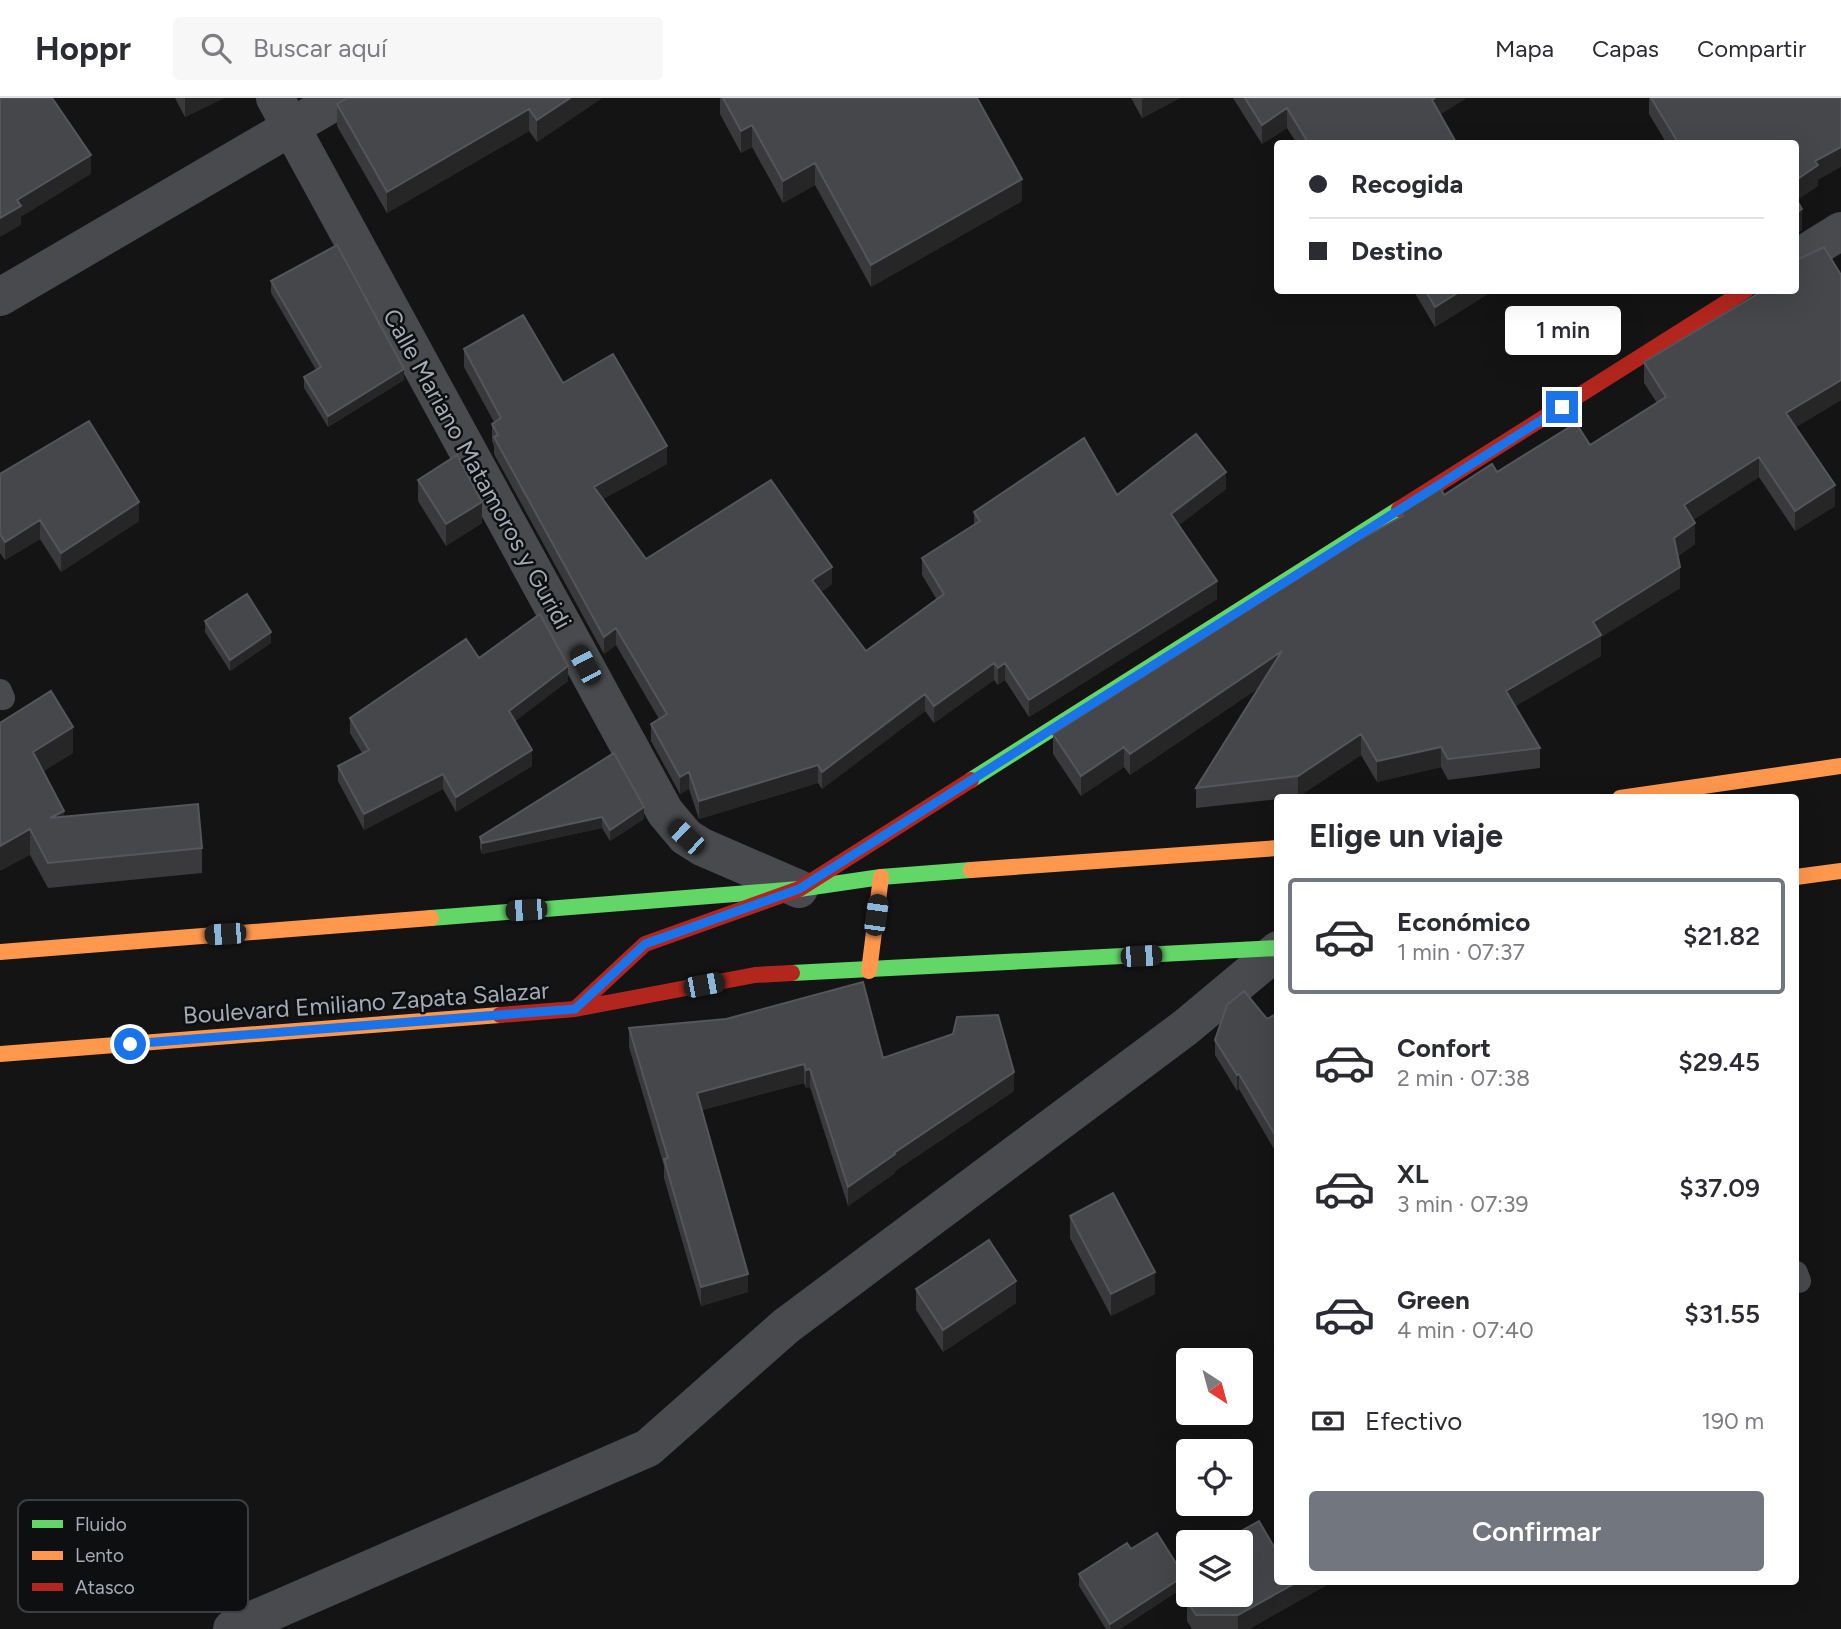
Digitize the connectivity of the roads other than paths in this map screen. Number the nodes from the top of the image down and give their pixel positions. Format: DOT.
graph roads {
  1 [pos="341,98"];
  2 [pos="283,113"];
  3 [pos="1841,231"];
  4 [pos="1799,258"];
  5 [pos="1740,294"];
  6 [pos="0,297"];
  7 [pos="1841,765"];
  8 [pos="1647,794"];
  9 [pos="1274,848"];
  10 [pos="1841,871"];
  11 [pos="881,877"];
  12 [pos="1799,877"];
  13 [pos="799,889"];
  14 [pos="1274,949"];
  15 [pos="0,952"];
  16 [pos="1274,952"];
  17 [pos="869,971"];
  18 [pos="575,1009"];
  19 [pos="0,1054"];
  20 [pos="232,1629"];
  1 -- 2 [label="street"];
  2 -- 6 [label="street"];
  2 -- 13 [label="street, Calle Mariano Matamoros y Guridi"];
  3 -- 4 [label="street"];
  5 -- 13 [label="main road"];
  7 -- 8 [label="main road"];
  9 -- 11 [label="main road"];
  10 -- 12 [label="main road"];
  11 -- 13 [label="main road"];
  11 -- 17 [label="main road"];
  13 -- 15 [label="main road"];
  13 -- 18 [label="main road"];
  14 -- 17 [label="main road, Boulevard Emiliano Zapata Salazar"];
  16 -- 20 [label="street"];
  17 -- 18 [label="main road, Boulevard Emiliano Zapata Salazar"];
  18 -- 19 [label="main road, Boulevard Emiliano Zapata Salazar"];
}
